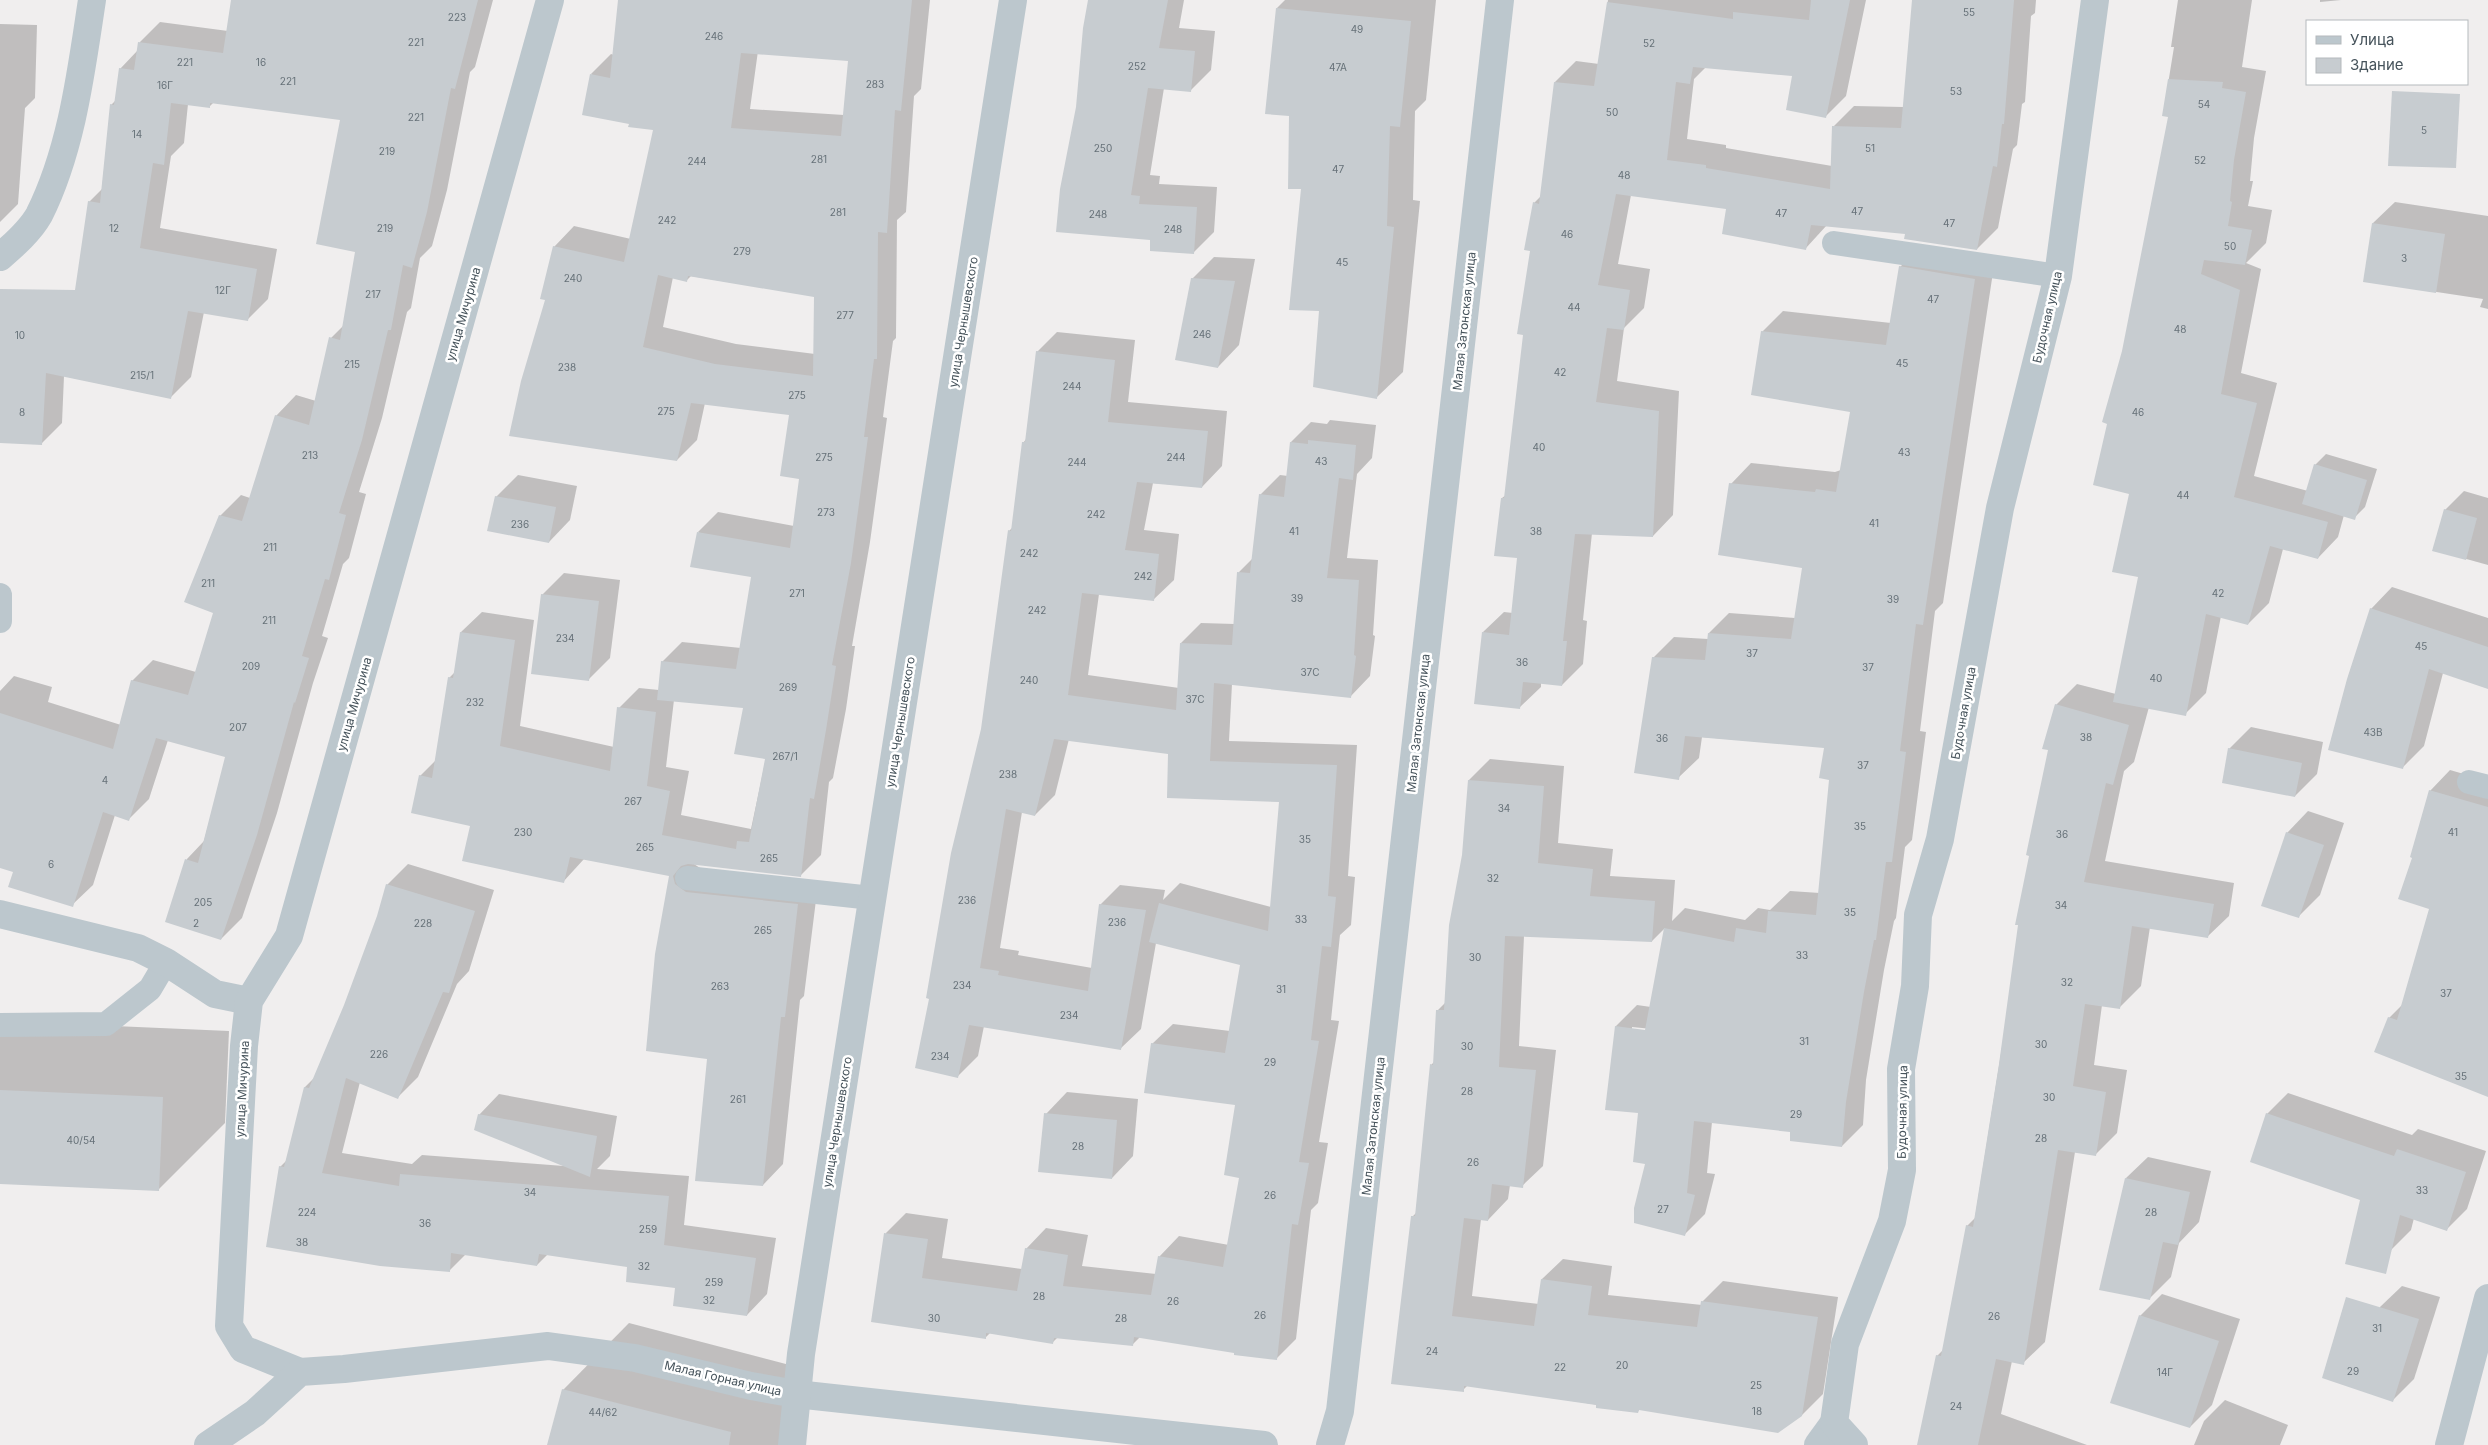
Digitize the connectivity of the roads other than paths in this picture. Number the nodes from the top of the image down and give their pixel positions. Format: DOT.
graph roads {
  1 [pos="92,0"];
  2 [pos="550,0"];
  3 [pos="1013,0"];
  4 [pos="1500,0"];
  5 [pos="2095,0"];
  6 [pos="1834,243"];
  7 [pos="0,257"];
  8 [pos="2058,276"];
  9 [pos="0,594"];
  10 [pos="0,621"];
  11 [pos="687,878"];
  12 [pos="872,898"];
  13 [pos="0,914"];
  14 [pos="166,962"];
  15 [pos="249,1001"];
  16 [pos="0,1024"];
  17 [pos="2488,1298"];
  18 [pos="300,1372"];
  19 [pos="796,1394"];
  20 [pos="1834,1423"];
  21 [pos="208,1445"];
  22 [pos="792,1445"];
  23 [pos="1264,1445"];
  24 [pos="1330,1445"];
  25 [pos="1818,1445"];
  26 [pos="1854,1445"];
  27 [pos="2449,1445"];
  1 -- 7 [label="street"];
  2 -- 15 [label="street, улица Мичурина"];
  3 -- 12 [label="street, улица Чернышевского"];
  4 -- 24 [label="street, Малая Затонская улица"];
  5 -- 8 [label="street, Будочная улица"];
  6 -- 8 [label="lane"];
  8 -- 20 [label="street, Будочная улица"];
  9 -- 10 [label="lane"];
  11 -- 12 [label="lane"];
  12 -- 19 [label="street, улица Чернышевского"];
  13 -- 14 [label="street"];
  14 -- 15 [label="street"];
  14 -- 16 [label="lane"];
  15 -- 18 [label="street, улица Мичурина"];
  17 -- 27 [label="street"];
  18 -- 19 [label="street, Малая Горная улица"];
  18 -- 21 [label="street"];
  19 -- 22 [label="street, улица Чернышевского"];
  19 -- 23 [label="street, Малая Горная улица"];
  20 -- 25 [label="street, Будочная улица"];
  20 -- 26 [label="street"];
}
